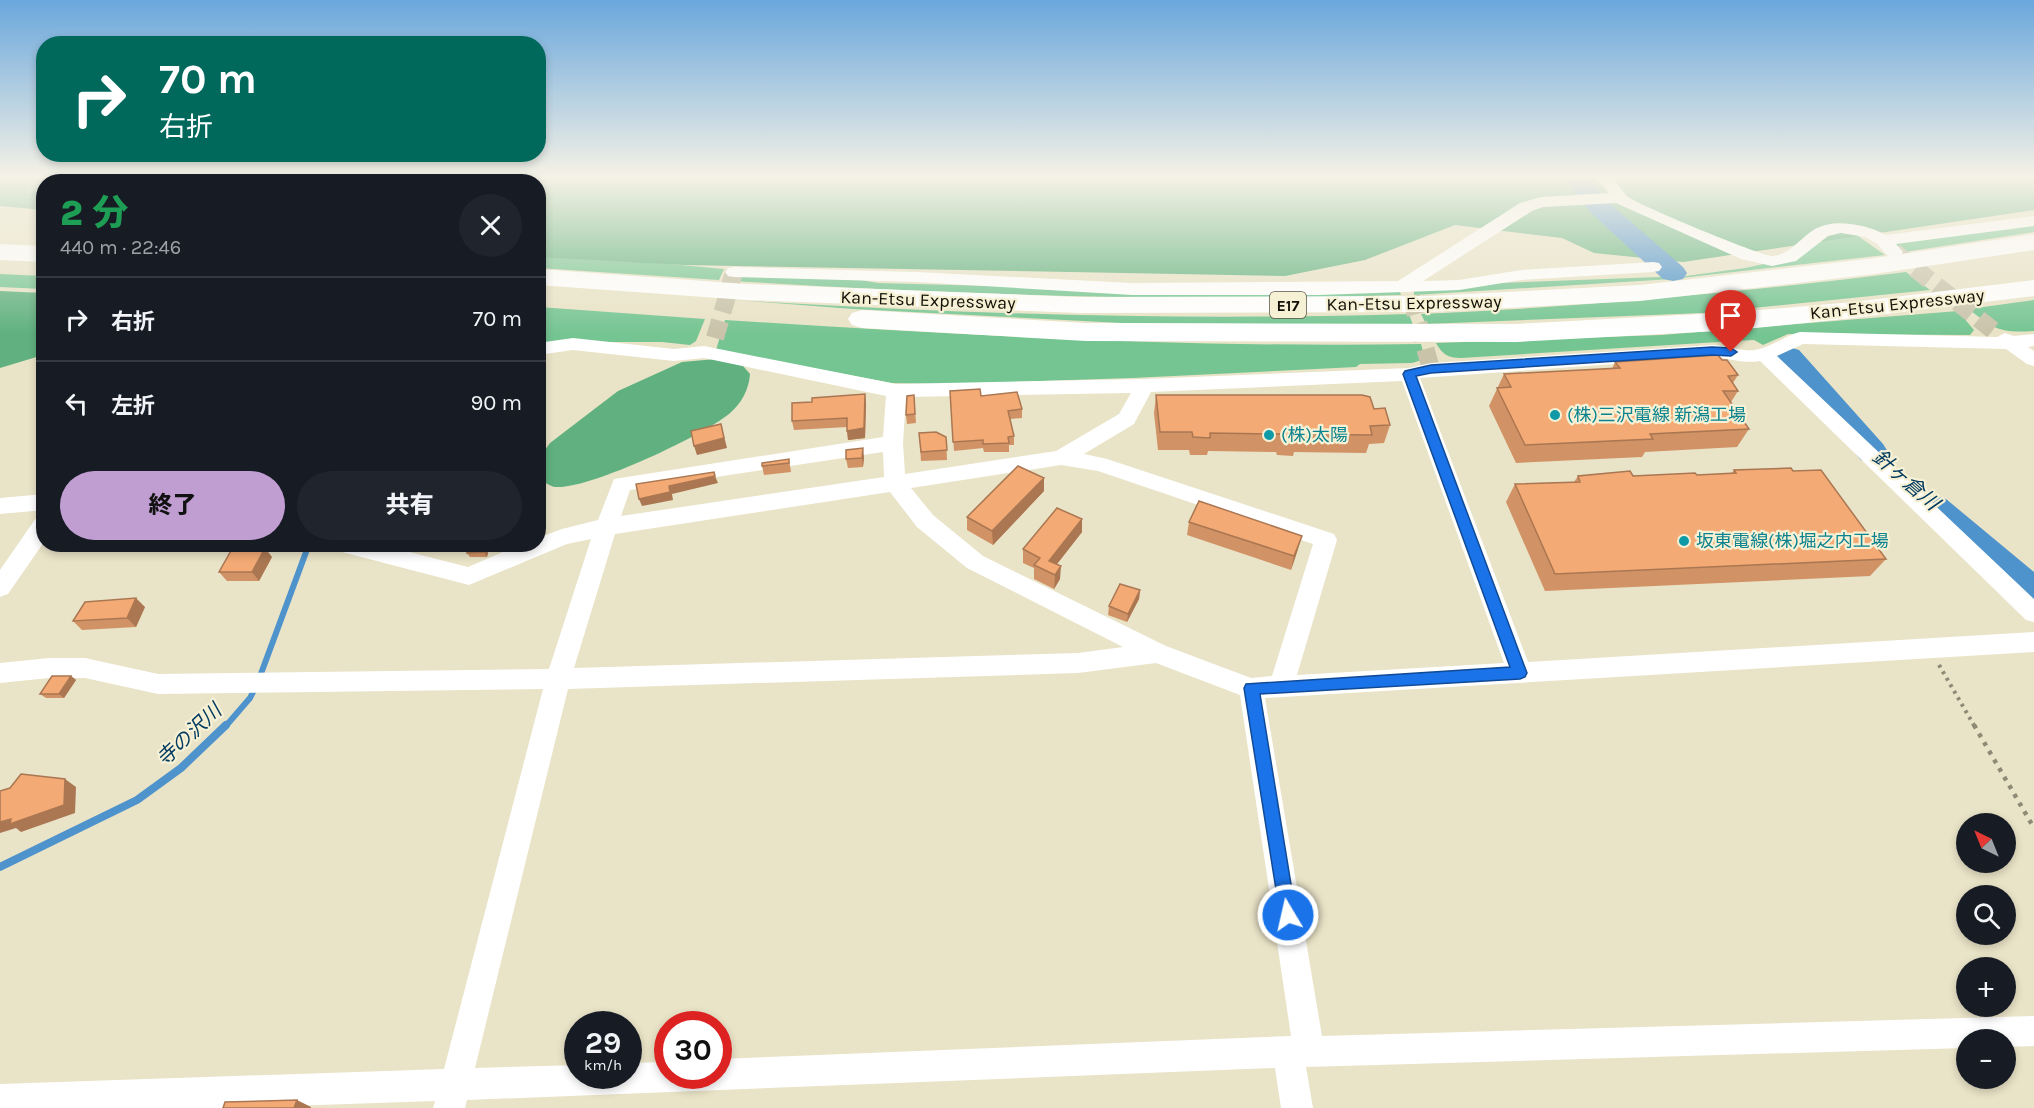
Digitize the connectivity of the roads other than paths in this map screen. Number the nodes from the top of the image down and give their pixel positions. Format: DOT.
graph roads {
  1 [pos="1494,230"];
  2 [pos="1687,230"];
  3 [pos="1833,230"];
  4 [pos="1856,230"];
  5 [pos="1983,230"];
  6 [pos="0,236"];
  7 [pos="36,238"];
  8 [pos="2034,242"];
  9 [pos="0,252"];
  10 [pos="36,254"];
  11 [pos="1653,267"];
  12 [pos="734,272"];
  13 [pos="546,278"];
  14 [pos="2034,288"];
  15 [pos="1407,291"];
  16 [pos="546,297"];
  17 [pos="2002,337"];
  18 [pos="2034,339"];
  19 [pos="546,348"];
  20 [pos="1764,354"];
  21 [pos="2034,360"];
  22 [pos="1409,374"];
  23 [pos="1144,386"];
  24 [pos="896,391"];
  25 [pos="893,443"];
  26 [pos="1060,458"];
  27 [pos="895,483"];
  28 [pos="36,503"];
  29 [pos="0,506"];
  30 [pos="605,527"];
  31 [pos="36,536"];
  32 [pos="546,544"];
  33 [pos="374,552"];
  34 [pos="526,552"];
  35 [pos="0,588"];
  36 [pos="2034,613"];
  37 [pos="2034,642"];
  38 [pos="1157,653"];
  39 [pos="0,673"];
  40 [pos="1520,673"];
  41 [pos="558,679"];
  42 [pos="1281,687"];
  43 [pos="1251,688"];
  44 [pos="2034,1031"];
  45 [pos="1298,1052"];
  46 [pos="732,1074"];
  47 [pos="654,1080"];
  48 [pos="452,1097"];
  49 [pos="0,1100"];
  50 [pos="1297,1108"];
  1 -- 15 [label="street"];
  2 -- 3 [label="street"];
  4 -- 5 [label="street"];
  6 -- 7 [label="highway"];
  8 -- 13 [label="highway, Kan-Etsu Expressway / E17"];
  9 -- 10 [label="highway"];
  11 -- 15 [label="street"];
  12 -- 15 [label="street"];
  14 -- 16 [label="highway, Kan-Etsu Expressway / E17"];
  17 -- 18 [label="street"];
  17 -- 20 [label="street"];
  17 -- 21 [label="street"];
  19 -- 24 [label="street"];
  20 -- 22 [label="street"];
  20 -- 36 [label="street"];
  22 -- 23 [label="street"];
  22 -- 40 [label="street"];
  23 -- 24 [label="street"];
  23 -- 26 [label="street"];
  24 -- 25 [label="street"];
  25 -- 27 [label="street"];
  25 -- 30 [label="street"];
  26 -- 27 [label="street"];
  26 -- 42 [label="street"];
  27 -- 30 [label="street"];
  27 -- 38 [label="street"];
  28 -- 29 [label="street"];
  30 -- 32 [label="street"];
  30 -- 41 [label="street"];
  31 -- 35 [label="street"];
  33 -- 34 [label="street"];
  37 -- 40 [label="street"];
  38 -- 41 [label="street"];
  38 -- 43 [label="street"];
  39 -- 41 [label="street"];
  40 -- 42 [label="street"];
  41 -- 48 [label="street"];
  42 -- 43 [label="street"];
  43 -- 45 [label="street"];
  44 -- 45 [label="street"];
  45 -- 46 [label="street"];
  45 -- 50 [label="street"];
  47 -- 48 [label="street"];
  48 -- 49 [label="street"];
}
